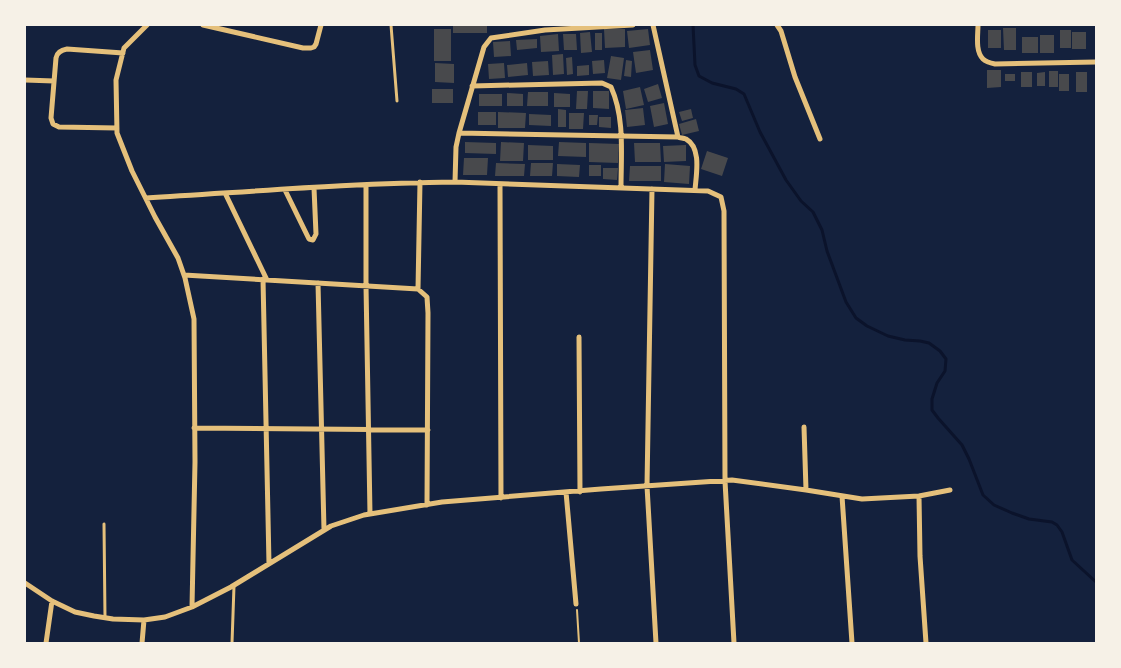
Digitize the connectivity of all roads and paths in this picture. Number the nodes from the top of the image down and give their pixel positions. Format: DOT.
graph roads {
  1 [pos="147,25"];
  2 [pos="203,25"];
  3 [pos="321,25"];
  4 [pos="391,25"];
  5 [pos="633,25"];
  6 [pos="653,25"];
  7 [pos="777,25"];
  8 [pos="978,25"];
  9 [pos="545,27"];
  10 [pos="123,52"];
  11 [pos="1096,62"];
  12 [pos="25,80"];
  13 [pos="54,82"];
  14 [pos="472,86"];
  15 [pos="397,101"];
  16 [pos="117,128"];
  17 [pos="459,132"];
  18 [pos="622,136"];
  19 [pos="678,137"];
  20 [pos="820,139"];
  21 [pos="420,182"];
  22 [pos="454,182"];
  23 [pos="500,184"];
  24 [pos="366,185"];
  25 [pos="314,188"];
  26 [pos="621,188"];
  27 [pos="652,189"];
  28 [pos="285,190"];
  29 [pos="695,190"];
  30 [pos="225,193"];
  31 [pos="146,198"];
  32 [pos="184,275"];
  33 [pos="265,280"];
  34 [pos="318,283"];
  35 [pos="366,286"];
  36 [pos="418,289"];
  37 [pos="579,337"];
  38 [pos="804,427"];
  39 [pos="194,428"];
  40 [pos="266,428"];
  41 [pos="321,429"];
  42 [pos="369,430"];
  43 [pos="428,430"];
  44 [pos="725,481"];
  45 [pos="647,486"];
  46 [pos="806,490"];
  47 [pos="950,490"];
  48 [pos="566,492"];
  49 [pos="580,492"];
  50 [pos="842,496"];
  51 [pos="919,496"];
  52 [pos="501,498"];
  53 [pos="428,505"];
  54 [pos="370,514"];
  55 [pos="104,524"];
  56 [pos="324,530"];
  57 [pos="269,564"];
  58 [pos="25,583"];
  59 [pos="234,585"];
  60 [pos="52,601"];
  61 [pos="576,604"];
  62 [pos="192,607"];
  63 [pos="105,618"];
  64 [pos="144,620"];
  65 [pos="46,643"];
  66 [pos="142,643"];
  67 [pos="232,643"];
  68 [pos="579,643"];
  69 [pos="656,643"];
  70 [pos="734,643"];
  71 [pos="852,643"];
  72 [pos="926,643"];
  1 -- 10 [label="street"];
  2 -- 3 [label="street"];
  4 -- 15 [label="lane"];
  5 -- 9 [label="street"];
  6 -- 19 [label="street"];
  7 -- 20 [label="street"];
  8 -- 11 [label="street"];
  9 -- 14 [label="street"];
  10 -- 13 [label="street"];
  10 -- 16 [label="street"];
  12 -- 13 [label="street"];
  13 -- 16 [label="street"];
  14 -- 17 [label="street"];
  14 -- 18 [label="street"];
  16 -- 31 [label="street"];
  17 -- 18 [label="street"];
  17 -- 22 [label="street"];
  18 -- 19 [label="street"];
  18 -- 26 [label="street"];
  19 -- 29 [label="street"];
  21 -- 22 [label="street"];
  21 -- 24 [label="street"];
  21 -- 36 [label="street"];
  22 -- 23 [label="street"];
  23 -- 26 [label="street"];
  23 -- 52 [label="street"];
  24 -- 25 [label="street"];
  24 -- 35 [label="street"];
  25 -- 28 [label="street"];
  25 -- 28 [label="street"];
  26 -- 27 [label="street"];
  27 -- 29 [label="street"];
  27 -- 45 [label="street"];
  28 -- 30 [label="street"];
  29 -- 44 [label="street"];
  30 -- 31 [label="street"];
  30 -- 33 [label="street"];
  31 -- 32 [label="street"];
  32 -- 33 [label="street"];
  32 -- 39 [label="street"];
  33 -- 34 [label="street"];
  33 -- 40 [label="street"];
  34 -- 35 [label="street"];
  34 -- 41 [label="street"];
  35 -- 36 [label="street"];
  35 -- 42 [label="street"];
  36 -- 43 [label="street"];
  37 -- 49 [label="street"];
  38 -- 46 [label="street"];
  39 -- 40 [label="street"];
  39 -- 62 [label="street"];
  40 -- 41 [label="street"];
  40 -- 57 [label="street"];
  41 -- 42 [label="street"];
  41 -- 56 [label="street"];
  42 -- 43 [label="street"];
  42 -- 54 [label="street"];
  43 -- 53 [label="street"];
  44 -- 45 [label="street"];
  44 -- 46 [label="street"];
  44 -- 70 [label="street"];
  45 -- 49 [label="street"];
  45 -- 69 [label="street"];
  46 -- 50 [label="street"];
  47 -- 51 [label="street"];
  48 -- 49 [label="street"];
  48 -- 52 [label="street"];
  48 -- 61 [label="street"];
  50 -- 51 [label="street"];
  50 -- 71 [label="street"];
  51 -- 72 [label="street"];
  52 -- 53 [label="street"];
  53 -- 54 [label="street"];
  54 -- 56 [label="street"];
  55 -- 63 [label="lane"];
  56 -- 57 [label="street"];
  57 -- 59 [label="street"];
  58 -- 60 [label="street"];
  59 -- 62 [label="street"];
  59 -- 67 [label="lane"];
  60 -- 63 [label="street"];
  60 -- 65 [label="street"];
  61 -- 68 [label="path"];
  62 -- 64 [label="street"];
  63 -- 64 [label="street"];
  64 -- 66 [label="street"];
}
